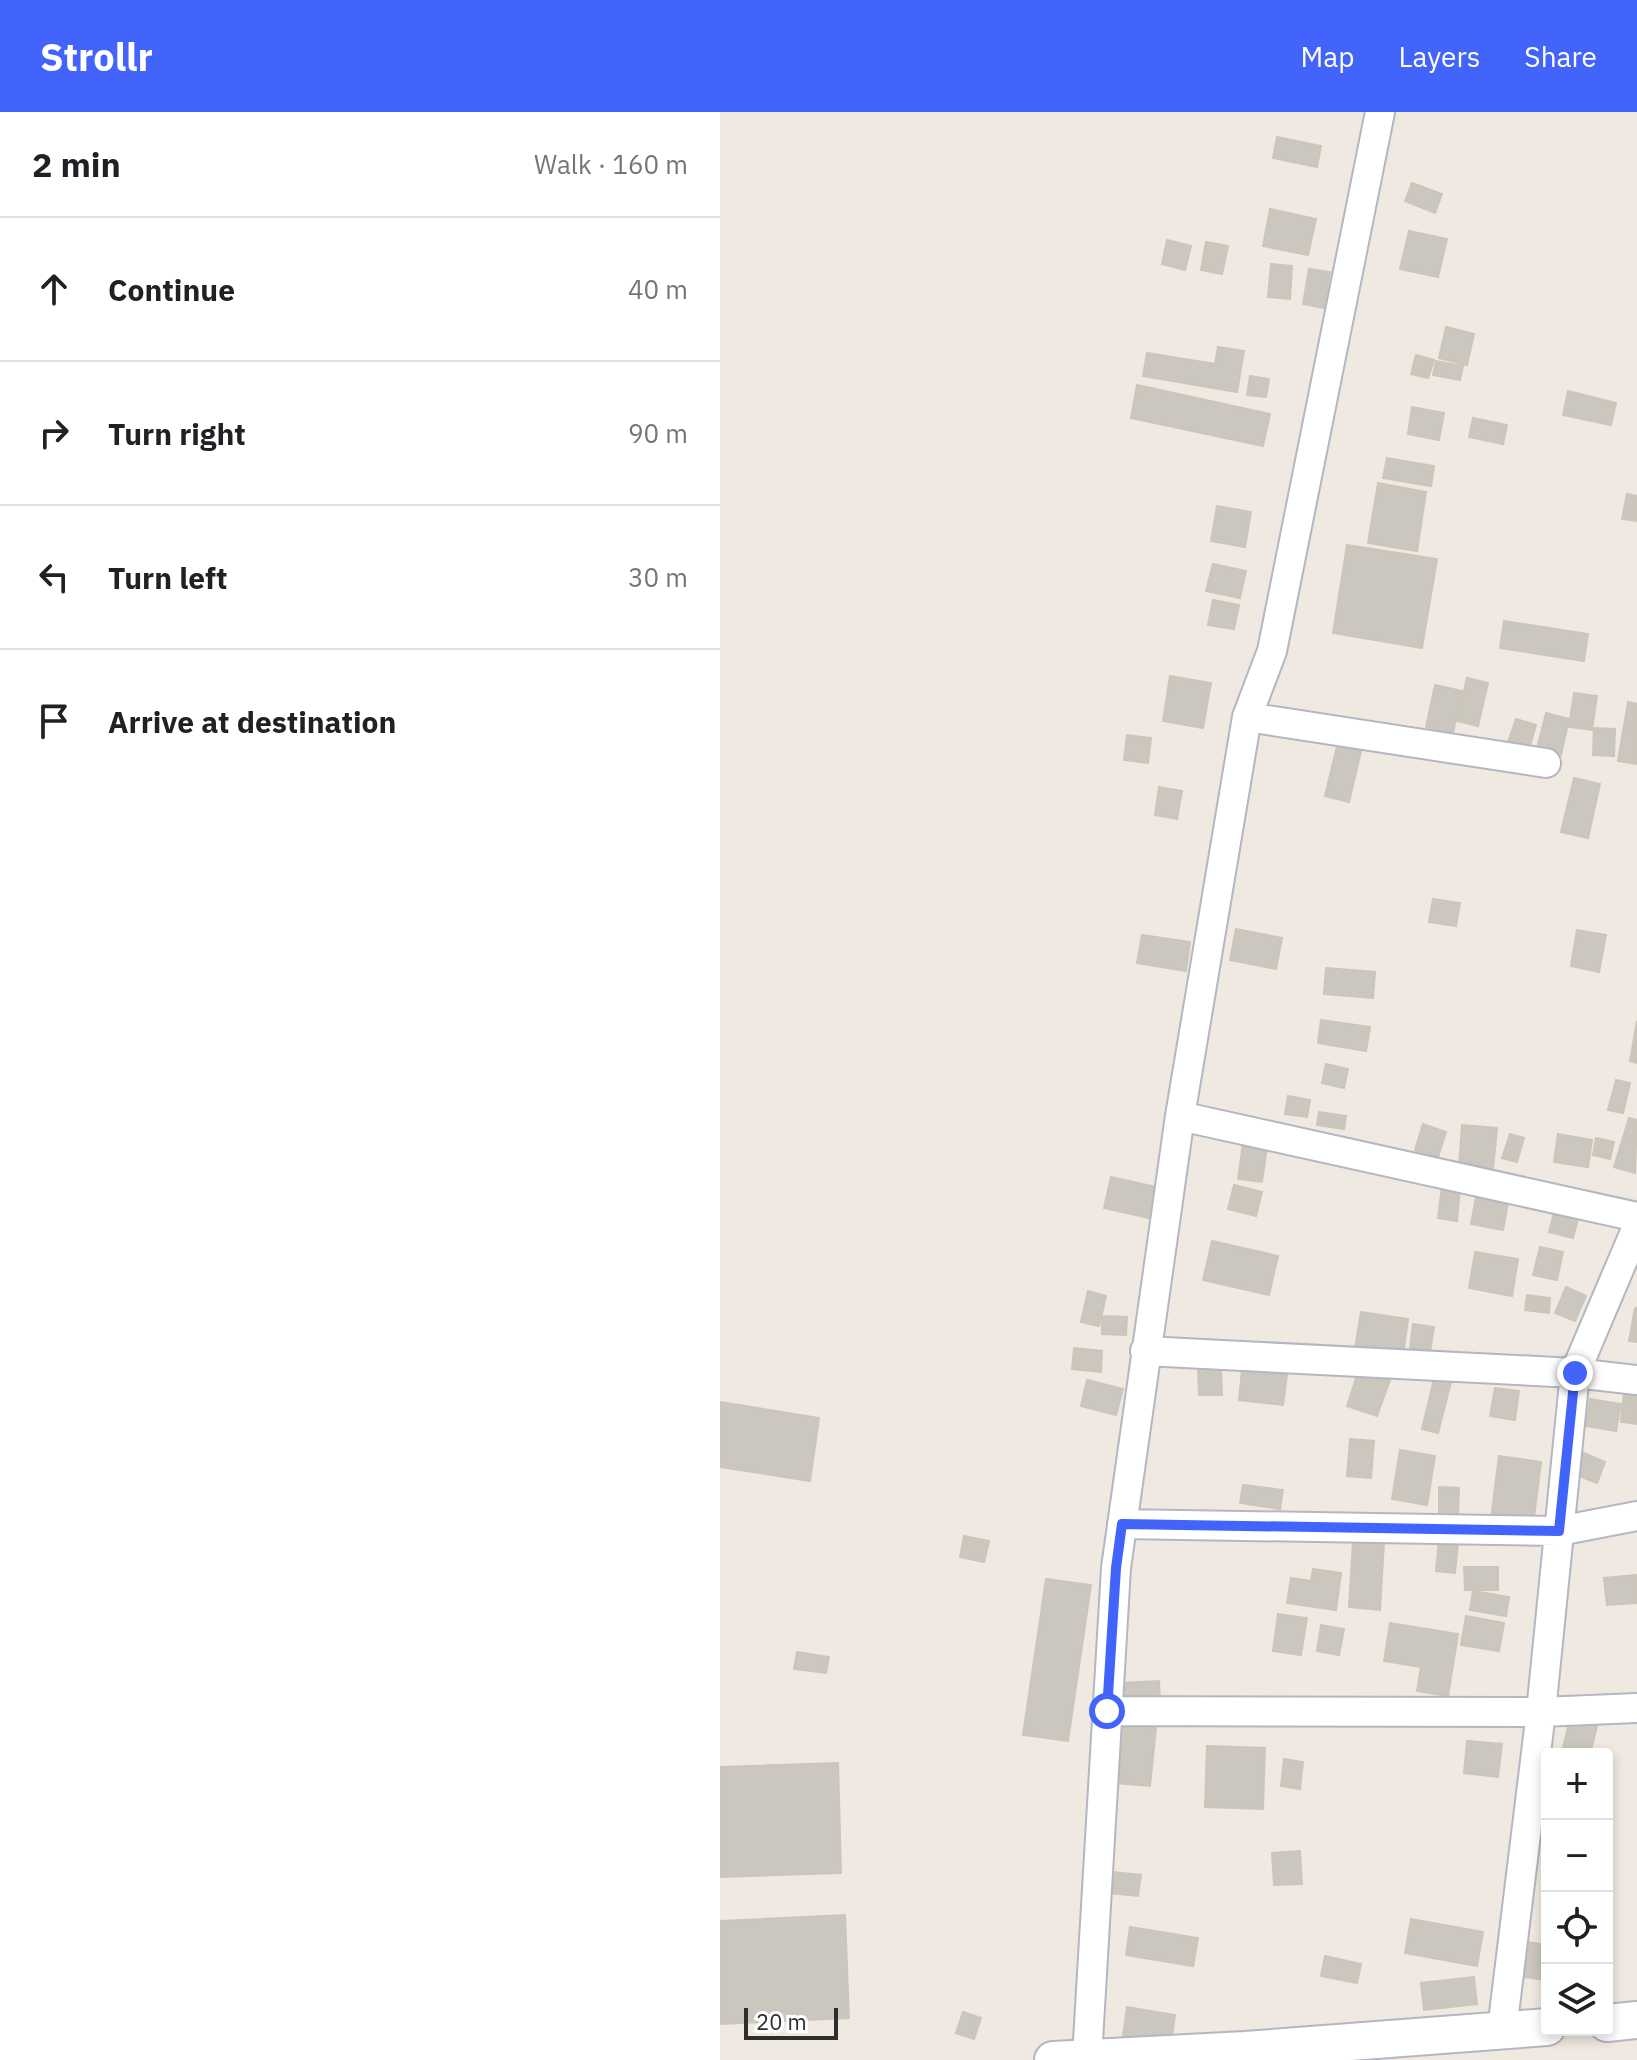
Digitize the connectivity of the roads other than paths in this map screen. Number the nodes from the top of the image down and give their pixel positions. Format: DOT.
graph roads {
  1 [pos="1380,112"];
  2 [pos="1247,717"];
  3 [pos="1546,763"];
  4 [pos="1180,1116"];
  5 [pos="1637,1217"];
  6 [pos="1637,1227"];
  7 [pos="1145,1351"];
  8 [pos="1575,1373"];
  9 [pos="1637,1380"];
  10 [pos="1637,1516"];
  11 [pos="1122,1524"];
  12 [pos="1559,1531"];
  13 [pos="1637,1708"];
  14 [pos="1107,1711"];
  15 [pos="1541,1712"];
  16 [pos="1637,2020"];
  17 [pos="1613,2022"];
  18 [pos="1541,2027"];
  19 [pos="1502,2030"];
  20 [pos="1244,2055"];
  21 [pos="1070,2059"];
  1 -- 2 [label="street"];
  2 -- 3 [label="street"];
  2 -- 4 [label="street"];
  4 -- 5 [label="street"];
  4 -- 7 [label="street"];
  6 -- 8 [label="street"];
  7 -- 8 [label="street"];
  7 -- 11 [label="street"];
  8 -- 9 [label="street"];
  8 -- 12 [label="street"];
  10 -- 12 [label="street"];
  11 -- 12 [label="street"];
  11 -- 14 [label="street"];
  12 -- 15 [label="street"];
  13 -- 15 [label="street"];
  14 -- 15 [label="street"];
  14 -- 21 [label="street"];
  15 -- 19 [label="street"];
  16 -- 17 [label="street"];
  18 -- 19 [label="street"];
  19 -- 20 [label="street"];
  20 -- 21 [label="street"];
}
